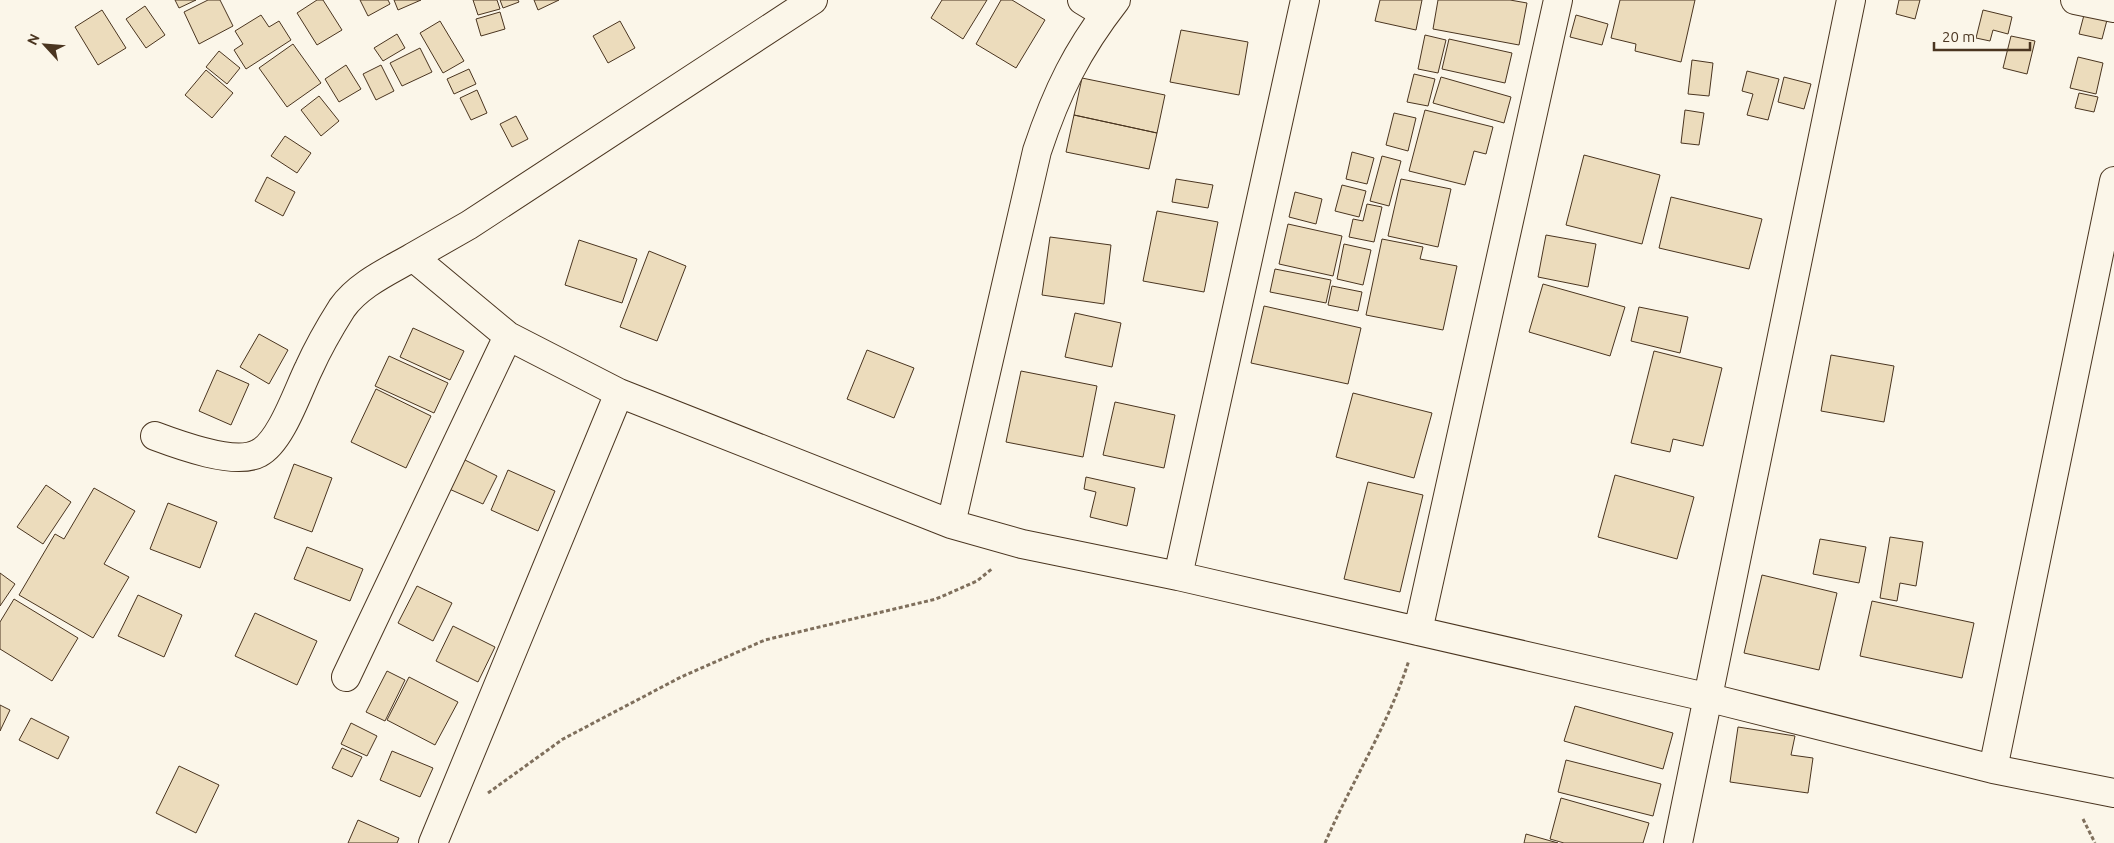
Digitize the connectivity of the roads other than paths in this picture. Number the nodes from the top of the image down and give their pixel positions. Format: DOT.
graph roads {
  1 [pos="813,0"];
  2 [pos="1082,0"];
  3 [pos="1305,0"];
  4 [pos="1558,0"];
  5 [pos="1851,0"];
  6 [pos="2075,0"];
  7 [pos="1111,7"];
  8 [pos="2114,8"];
  9 [pos="2114,181"];
  10 [pos="413,257"];
  11 [pos="508,336"];
  12 [pos="619,393"];
  13 [pos="155,436"];
  14 [pos="951,524"];
  15 [pos="1178,576"];
  16 [pos="1418,632"];
  17 [pos="346,677"];
  18 [pos="1706,697"];
  19 [pos="1993,769"];
  20 [pos="2114,793"];
  21 [pos="433,843"];
  22 [pos="1678,843"];
  1 -- 10 [label="street"];
  2 -- 7 [label="street"];
  3 -- 15 [label="street"];
  4 -- 16 [label="street"];
  5 -- 18 [label="street"];
  6 -- 8 [label="street"];
  7 -- 14 [label="street"];
  9 -- 19 [label="street"];
  10 -- 11 [label="street"];
  10 -- 13 [label="street"];
  11 -- 12 [label="street"];
  11 -- 17 [label="street"];
  12 -- 14 [label="street"];
  12 -- 21 [label="street"];
  14 -- 15 [label="street"];
  15 -- 16 [label="street"];
  16 -- 18 [label="street"];
  18 -- 19 [label="street"];
  18 -- 22 [label="street"];
  19 -- 20 [label="street"];
}
